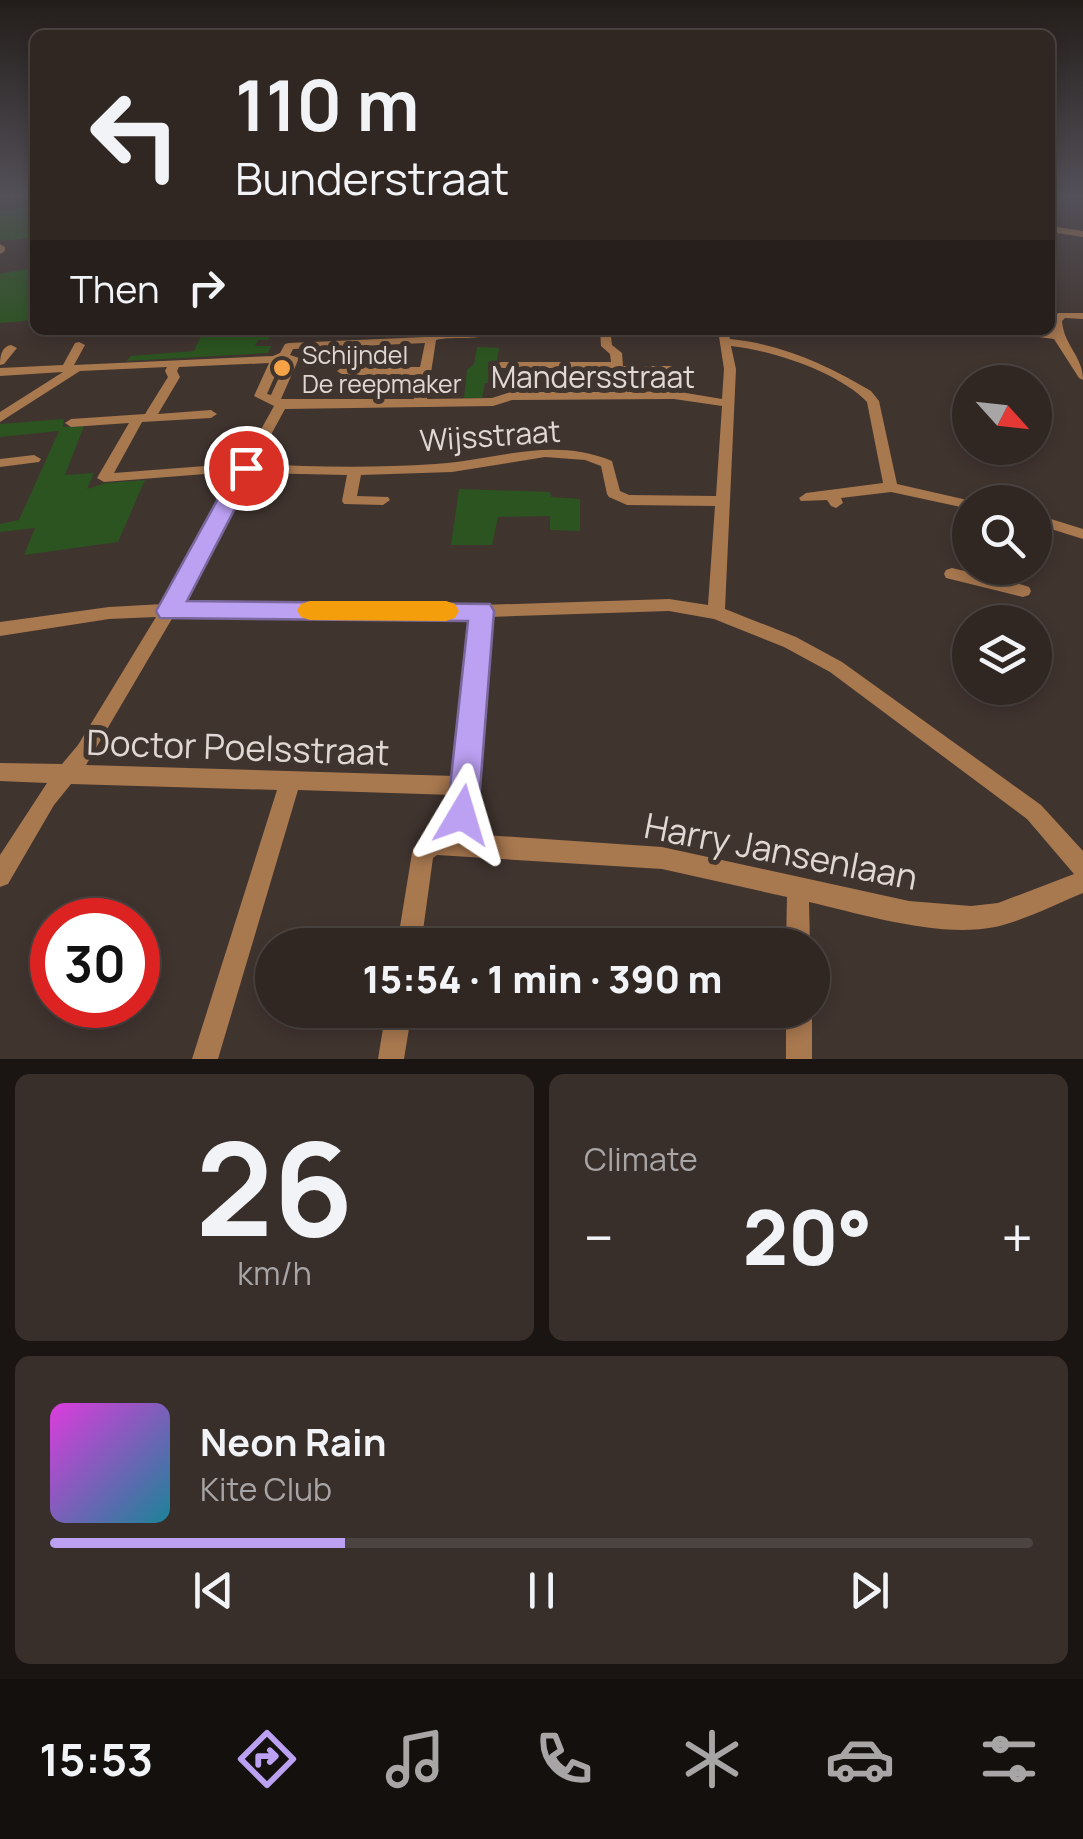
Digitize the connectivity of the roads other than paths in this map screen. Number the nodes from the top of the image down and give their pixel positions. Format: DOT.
graph roads {
  1 [pos="1083,316"];
  2 [pos="441,335"];
  3 [pos="606,335"];
  4 [pos="1050,335"];
  5 [pos="724,336"];
  6 [pos="1058,336"];
  7 [pos="431,338"];
  8 [pos="79,345"];
  9 [pos="11,348"];
  10 [pos="281,356"];
  11 [pos="0,362"];
  12 [pos="176,362"];
  13 [pos="501,365"];
  14 [pos="617,367"];
  15 [pos="72,368"];
  16 [pos="671,369"];
  17 [pos="343,371"];
  18 [pos="425,371"];
  19 [pos="0,372"];
  20 [pos="1083,376"];
  21 [pos="621,396"];
  22 [pos="420,402"];
  23 [pos="727,403"];
  24 [pos="274,406"];
  25 [pos="211,414"];
  26 [pos="145,417"];
  27 [pos="0,418"];
  28 [pos="71,423"];
  29 [pos="34,459"];
  30 [pos="1,466"];
  31 [pos="356,470"];
  32 [pos="244,471"];
  33 [pos="891,487"];
  34 [pos="806,498"];
  35 [pos="384,500"];
  36 [pos="952,500"];
  37 [pos="722,501"];
  38 [pos="1052,524"];
  39 [pos="1083,534"];
  40 [pos="1006,585"];
  41 [pos="1023,591"];
  42 [pos="169,611"];
  43 [pos="481,611"];
  44 [pos="716,613"];
  45 [pos="0,629"];
  46 [pos="0,772"];
  47 [pos="67,774"];
  48 [pos="290,782"];
  49 [pos="466,786"];
  50 [pos="459,844"];
  51 [pos="1083,868"];
  52 [pos="0,876"];
  53 [pos="1083,882"];
  54 [pos="798,889"];
  55 [pos="411,928"];
  56 [pos="798,928"];
  57 [pos="395,1028"];
  58 [pos="798,1028"];
  59 [pos="205,1059"];
  60 [pos="391,1059"];
  61 [pos="799,1059"];
  1 -- 6 [label="street"];
  2 -- 7 [label="street"];
  3 -- 14 [label="street"];
  4 -- 6 [label="street"];
  5 -- 23 [label="street"];
  5 -- 33 [label="street"];
  6 -- 20 [label="street"];
  7 -- 10 [label="street"];
  7 -- 18 [label="street"];
  8 -- 15 [label="street"];
  9 -- 11 [label="street"];
  10 -- 12 [label="street"];
  10 -- 24 [label="street"];
  12 -- 15 [label="street"];
  12 -- 26 [label="street"];
  13 -- 14 [label="street"];
  14 -- 16 [label="street"];
  14 -- 21 [label="street"];
  15 -- 19 [label="street"];
  15 -- 27 [label="street"];
  17 -- 18 [label="street"];
  18 -- 22 [label="street"];
  21 -- 22 [label="street, Mandersstraat"];
  21 -- 23 [label="street, Mandersstraat"];
  22 -- 24 [label="street, Mandersstraat"];
  23 -- 37 [label="street"];
  24 -- 32 [label="street"];
  25 -- 26 [label="street"];
  26 -- 28 [label="street"];
  26 -- 32 [label="street, Wijsstraat"];
  29 -- 30 [label="street"];
  31 -- 32 [label="street, Wijsstraat"];
  31 -- 35 [label="street"];
  31 -- 37 [label="street, Wijsstraat"];
  32 -- 42 [label="street"];
  33 -- 34 [label="street"];
  33 -- 36 [label="street"];
  37 -- 44 [label="street"];
  38 -- 39 [label="street"];
  40 -- 41 [label="street"];
  42 -- 43 [label="street"];
  42 -- 45 [label="street"];
  42 -- 47 [label="street"];
  43 -- 44 [label="street"];
  43 -- 49 [label="street"];
  44 -- 51 [label="street"];
  46 -- 47 [label="street, Doctor Poelsstraat"];
  47 -- 48 [label="street, Doctor Poelsstraat"];
  47 -- 52 [label="street"];
  48 -- 49 [label="street, Doctor Poelsstraat"];
  48 -- 59 [label="street"];
  49 -- 50 [label="street"];
  50 -- 54 [label="street, Harry Jansenlaan"];
  50 -- 55 [label="street"];
  53 -- 54 [label="street, Harry Jansenlaan"];
  54 -- 56 [label="street"];
  57 -- 60 [label="street"];
  58 -- 61 [label="street"];
}
